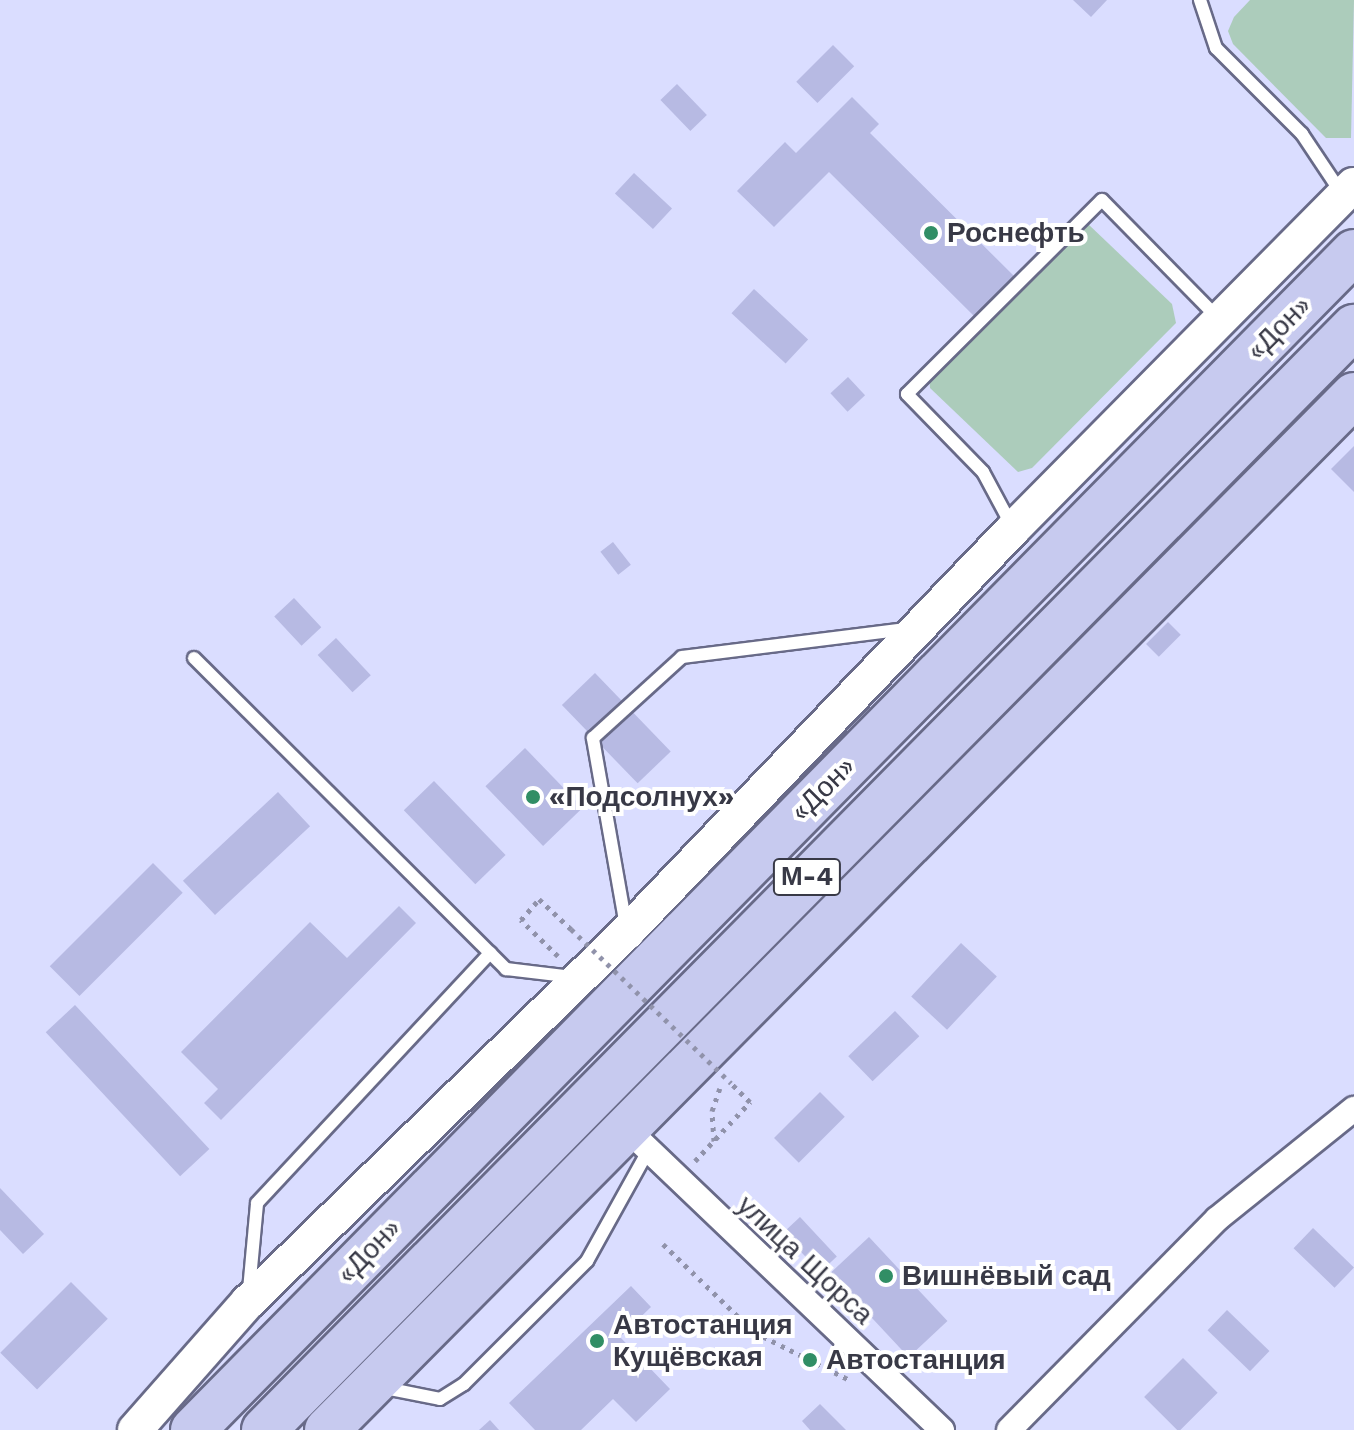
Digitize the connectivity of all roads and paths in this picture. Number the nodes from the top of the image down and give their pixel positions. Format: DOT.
graph roads {
  1 [pos="1200,0"];
  2 [pos="1349,190"];
  3 [pos="1354,252"];
  4 [pos="1220,319"];
  5 [pos="1354,327"];
  6 [pos="1354,395"];
  7 [pos="1013,529"];
  8 [pos="921,627"];
  9 [pos="194,658"];
  10 [pos="625,925"];
  11 [pos="490,953"];
  12 [pos="577,967"];
  13 [pos="1350,1122"];
  14 [pos="638,1141"];
  15 [pos="677,1180"];
  16 [pos="663,1244"];
  17 [pos="248,1302"];
  18 [pos="859,1384"];
  19 [pos="373,1385"];
  20 [pos="135,1430"];
  21 [pos="193,1430"];
  22 [pos="264,1430"];
  23 [pos="327,1430"];
  24 [pos="942,1430"];
  25 [pos="1009,1430"];
  1 -- 2 [label="lane"];
  2 -- 4 [label="main road"];
  3 -- 21 [label="highway, «Дон» / М-4"];
  4 -- 7 [label="main road"];
  4 -- 7 [label="lane"];
  5 -- 22 [label="highway, «Дон» / М-4"];
  6 -- 14 [label="highway, М-4"];
  7 -- 8 [label="main road"];
  8 -- 10 [label="main road"];
  8 -- 10 [label="lane"];
  9 -- 11 [label="lane"];
  10 -- 12 [label="main road"];
  10 -- 12 [label="path"];
  11 -- 12 [label="lane"];
  11 -- 17 [label="lane"];
  12 -- 15 [label="path, bridge"];
  12 -- 17 [label="main road"];
  13 -- 25 [label="street"];
  14 -- 15 [label="street, улица Щорса"];
  14 -- 19 [label="highway, М-4"];
  14 -- 19 [label="lane"];
  15 -- 24 [label="street, улица Щорса"];
  16 -- 18 [label="path"];
  17 -- 20 [label="main road"];
  19 -- 23 [label="highway, М-4"];
}
